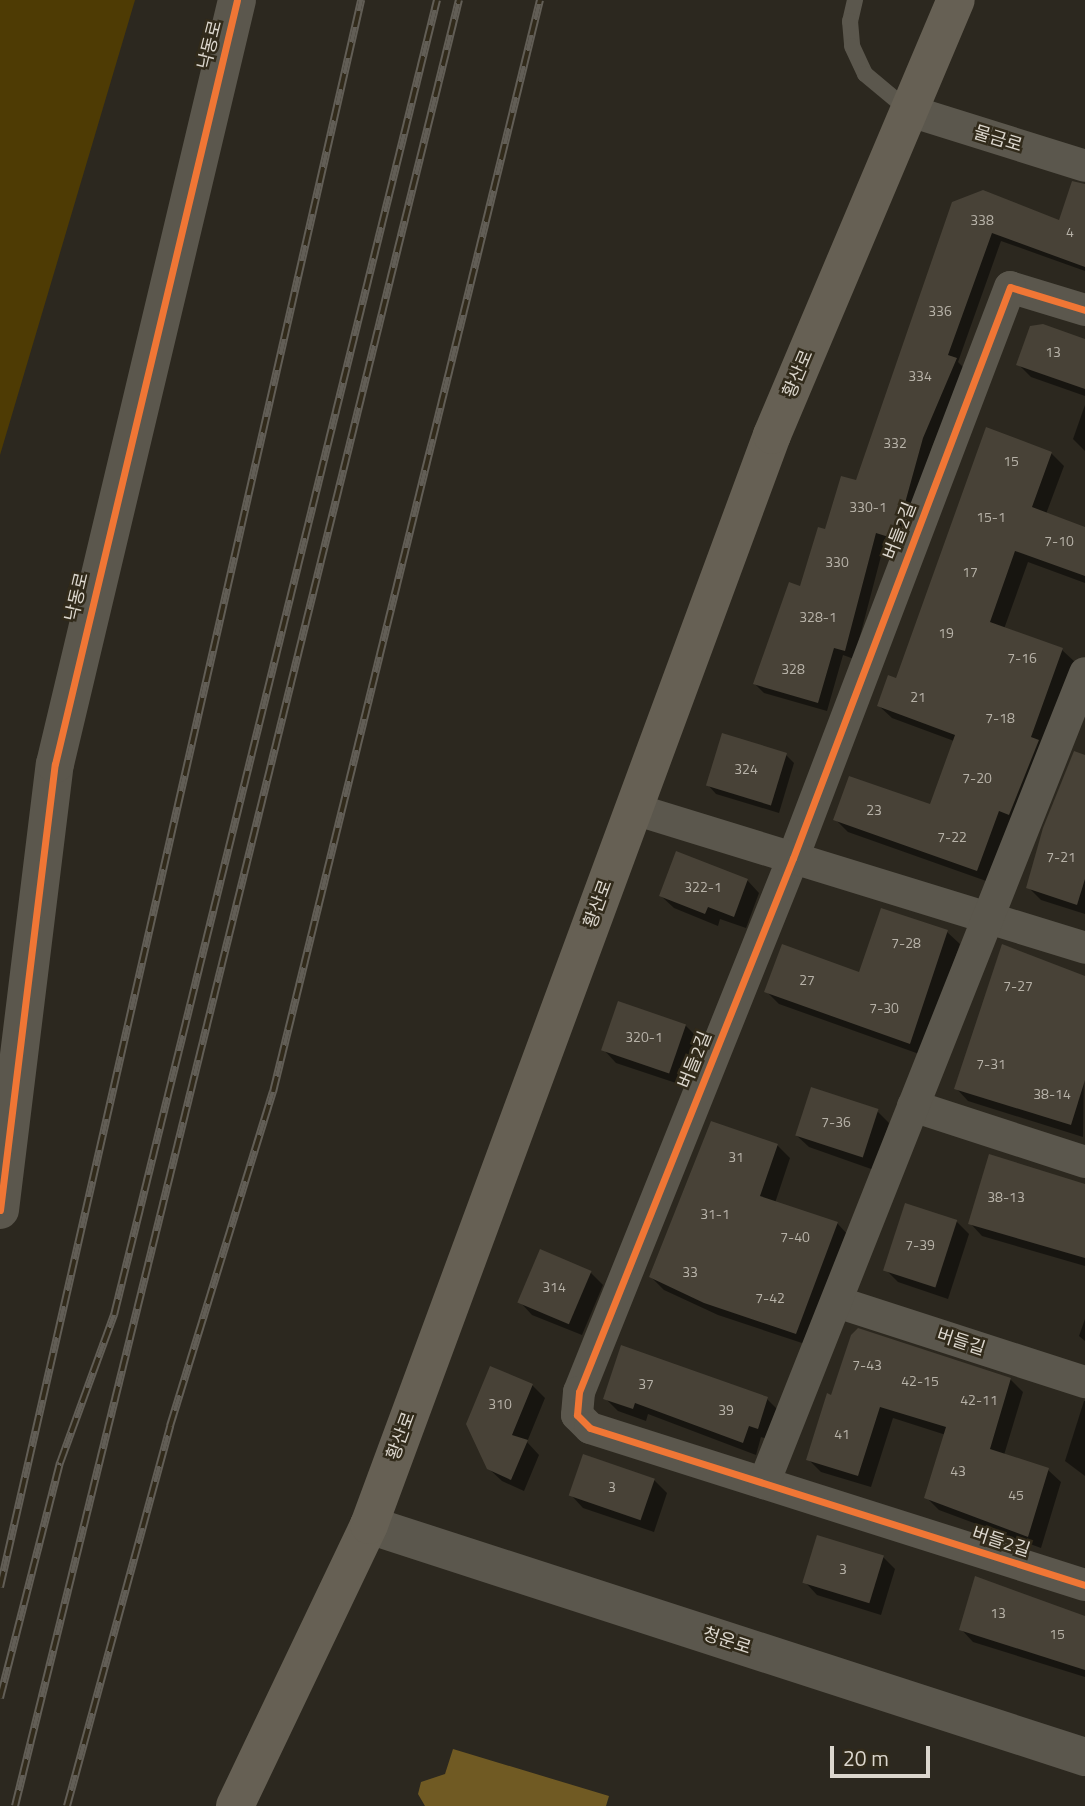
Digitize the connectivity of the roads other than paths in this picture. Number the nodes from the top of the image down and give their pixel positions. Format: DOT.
graph roads {
  1 [pos="237,0"];
  2 [pos="855,0"];
  3 [pos="956,0"];
  4 [pos="910,111"];
  5 [pos="1085,166"];
  6 [pos="1085,310"];
  7 [pos="1085,673"];
  8 [pos="1075,725"];
  9 [pos="634,809"];
  10 [pos="793,858"];
  11 [pos="988,917"];
  12 [pos="1085,948"];
  13 [pos="913,1106"];
  14 [pos="1085,1162"];
  15 [pos="0,1210"];
  16 [pos="837,1302"];
  17 [pos="1085,1382"];
  18 [pos="764,1483"];
  19 [pos="369,1525"];
  20 [pos="1085,1585"];
  21 [pos="1085,1757"];
  22 [pos="235,1806"];
  1 -- 15 [label="street, 낙동로"];
  2 -- 4 [label="lane"];
  3 -- 4 [label="main road, 황산로"];
  4 -- 5 [label="street, 물금로"];
  4 -- 9 [label="main road, 황산로"];
  6 -- 10 [label="street, 버들2길"];
  7 -- 8 [label="street"];
  8 -- 11 [label="street"];
  9 -- 10 [label="street"];
  9 -- 19 [label="main road, 황산로"];
  10 -- 11 [label="street"];
  10 -- 18 [label="street, 버들2길"];
  11 -- 12 [label="street"];
  11 -- 13 [label="street"];
  13 -- 14 [label="street"];
  13 -- 16 [label="street"];
  16 -- 17 [label="street, 버들길"];
  16 -- 18 [label="street"];
  18 -- 20 [label="street, 버들2길"];
  19 -- 21 [label="street, 청운로"];
  19 -- 22 [label="main road, 황산로"];
}
